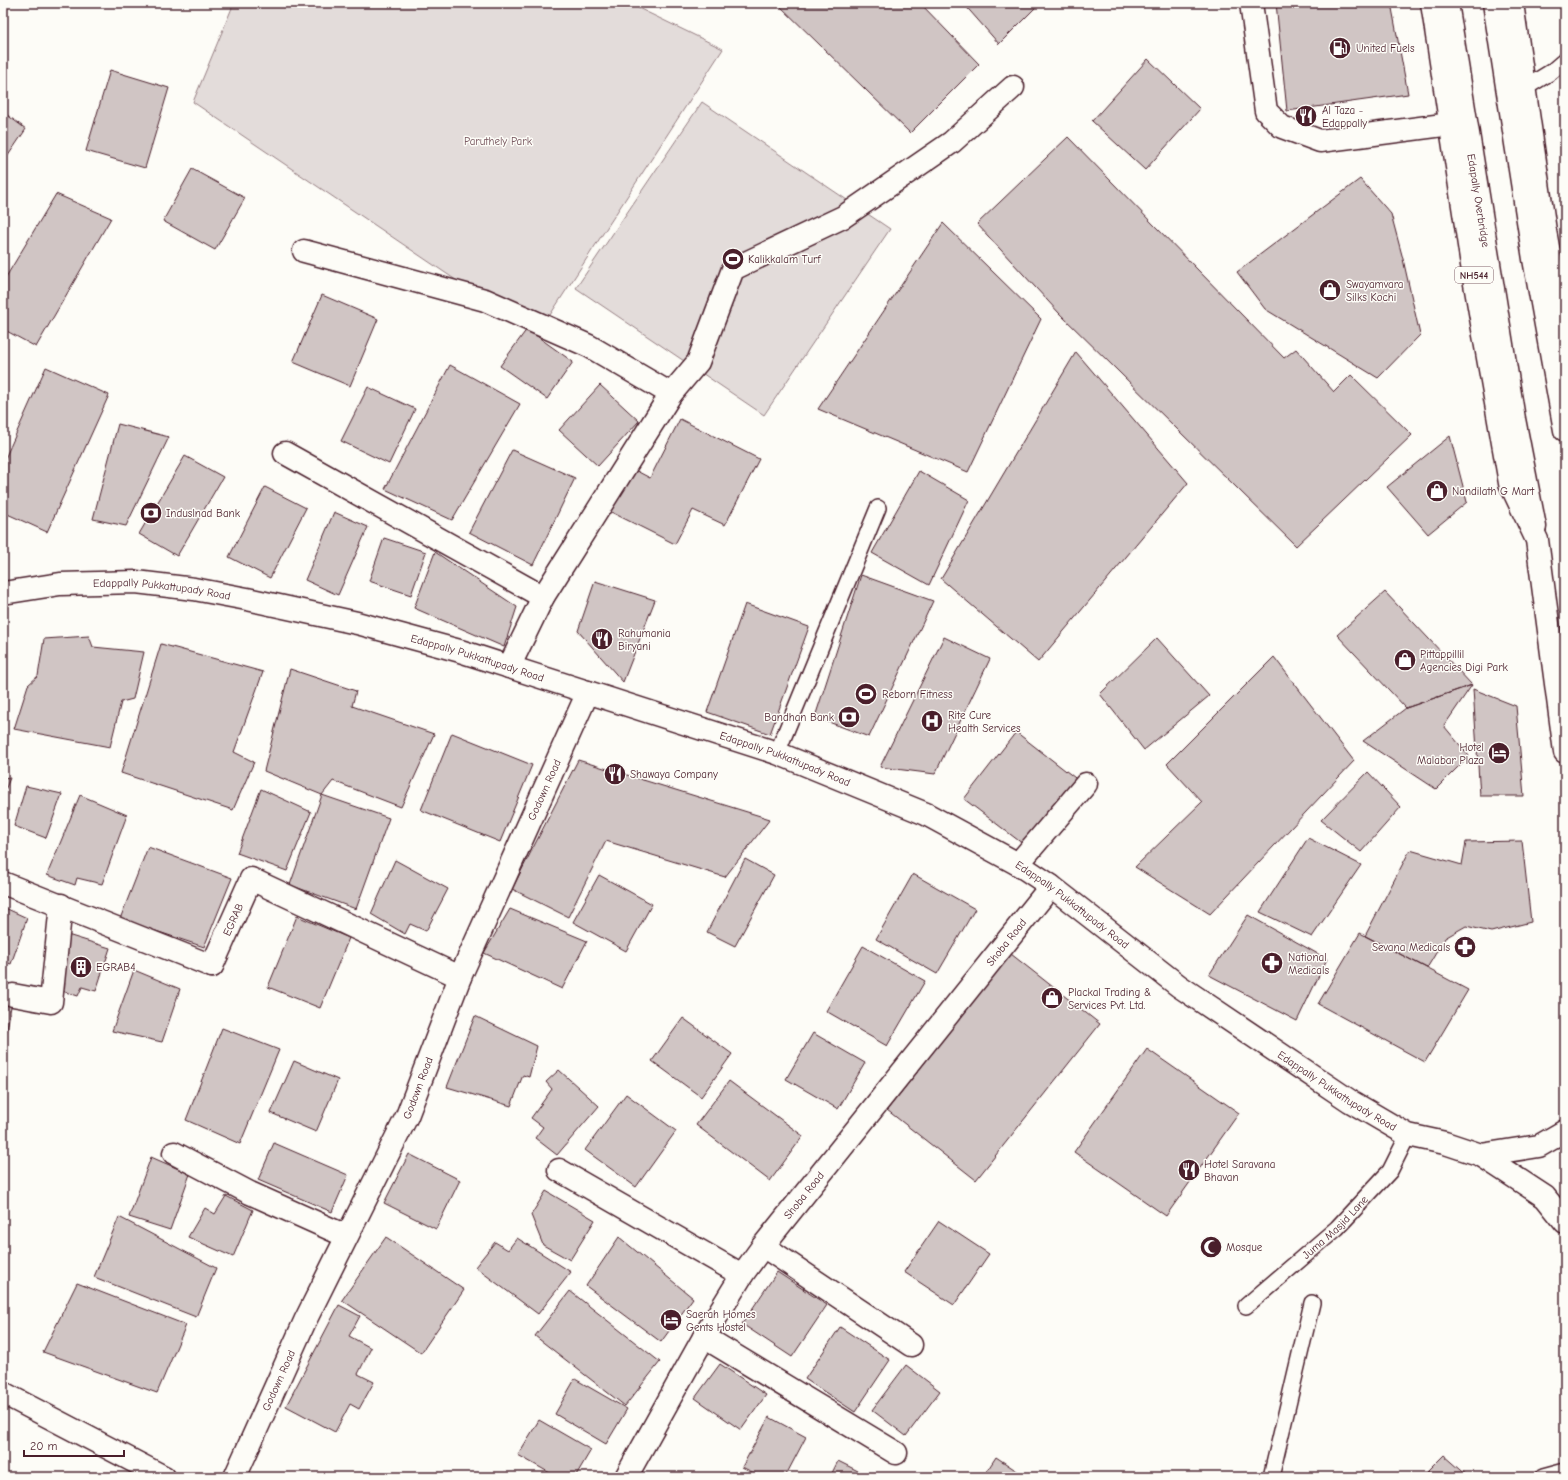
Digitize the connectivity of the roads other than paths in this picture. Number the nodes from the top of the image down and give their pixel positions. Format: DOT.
graph roads {
  1 [pos="1251,3"];
  2 [pos="1432,3"];
  3 [pos="1447,3"];
  4 [pos="1494,3"];
  5 [pos="1512,3"];
  6 [pos="1565,60"];
  7 [pos="1013,86"];
  8 [pos="1525,88"];
  9 [pos="1451,124"];
  10 [pos="304,251"];
  11 [pos="1565,338"];
  12 [pos="671,394"];
  13 [pos="1565,430"];
  14 [pos="285,452"];
  15 [pos="878,508"];
  16 [pos="1538,540"];
  17 [pos="3,593"];
  18 [pos="543,597"];
  19 [pos="509,668"];
  20 [pos="588,692"];
  21 [pos="1565,752"];
  22 [pos="777,753"];
  23 [pos="1086,784"];
  24 [pos="1018,864"];
  25 [pos="3,883"];
  26 [pos="1051,886"];
  27 [pos="61,905"];
  28 [pos="460,977"];
  29 [pos="12,995"];
  30 [pos="1565,1131"];
  31 [pos="1408,1135"];
  32 [pos="174,1153"];
  33 [pos="1481,1155"];
  34 [pos="559,1170"];
  35 [pos="1565,1222"];
  36 [pos="346,1236"];
  37 [pos="763,1246"];
  38 [pos="742,1275"];
  39 [pos="1312,1302"];
  40 [pos="1246,1306"];
  41 [pos="704,1337"];
  42 [pos="911,1345"];
  43 [pos="3,1393"];
  44 [pos="896,1453"];
  45 [pos="1565,1471"];
  46 [pos="164,1477"];
  47 [pos="235,1477"];
  48 [pos="626,1477"];
  49 [pos="1271,1477"];
  50 [pos="1543,1477"];
  1 -- 9 [label="main road"];
  2 -- 9 [label="main road, NH544"];
  3 -- 16 [label="main road, Edapally Overbridge"];
  4 -- 13 [label="main road"];
  5 -- 8 [label="main road"];
  6 -- 8 [label="lane"];
  7 -- 12 [label="main road"];
  8 -- 11 [label="main road"];
  9 -- 16 [label="main road, NH544"];
  10 -- 12 [label="main road"];
  12 -- 18 [label="main road"];
  14 -- 18 [label="main road"];
  15 -- 22 [label="lane"];
  16 -- 21 [label="main road, NH544"];
  17 -- 19 [label="main road, Edappally Pukkattupady Road"];
  18 -- 19 [label="main road"];
  19 -- 20 [label="main road, Edappally Pukkattupady Road"];
  20 -- 22 [label="main road, Edappally Pukkattupady Road"];
  20 -- 28 [label="main road, Godown Road"];
  22 -- 24 [label="main road, Edappally Pukkattupady Road"];
  23 -- 24 [label="main road"];
  24 -- 26 [label="main road, Edappally Pukkattupady Road"];
  25 -- 27 [label="main road, EGRAB"];
  26 -- 31 [label="main road, Edappally Pukkattupady Road"];
  26 -- 37 [label="main road, Shoba Road"];
  27 -- 28 [label="main road, EGRAB"];
  27 -- 29 [label="main road"];
  28 -- 36 [label="main road, Godown Road"];
  30 -- 33 [label="main road"];
  31 -- 33 [label="main road, Edappally Pukkattupady Road"];
  31 -- 40 [label="lane, Juma Masjid Lane"];
  32 -- 36 [label="main road"];
  33 -- 35 [label="main road"];
  34 -- 38 [label="main road"];
  36 -- 47 [label="main road, Godown Road"];
  37 -- 38 [label="main road, Shoba Road"];
  37 -- 42 [label="main road"];
  38 -- 41 [label="main road, Shoba Road"];
  39 -- 49 [label="lane"];
  41 -- 44 [label="main road"];
  41 -- 48 [label="main road, Shoba Road"];
  43 -- 46 [label="main road"];
  45 -- 50 [label="lane"];
}
